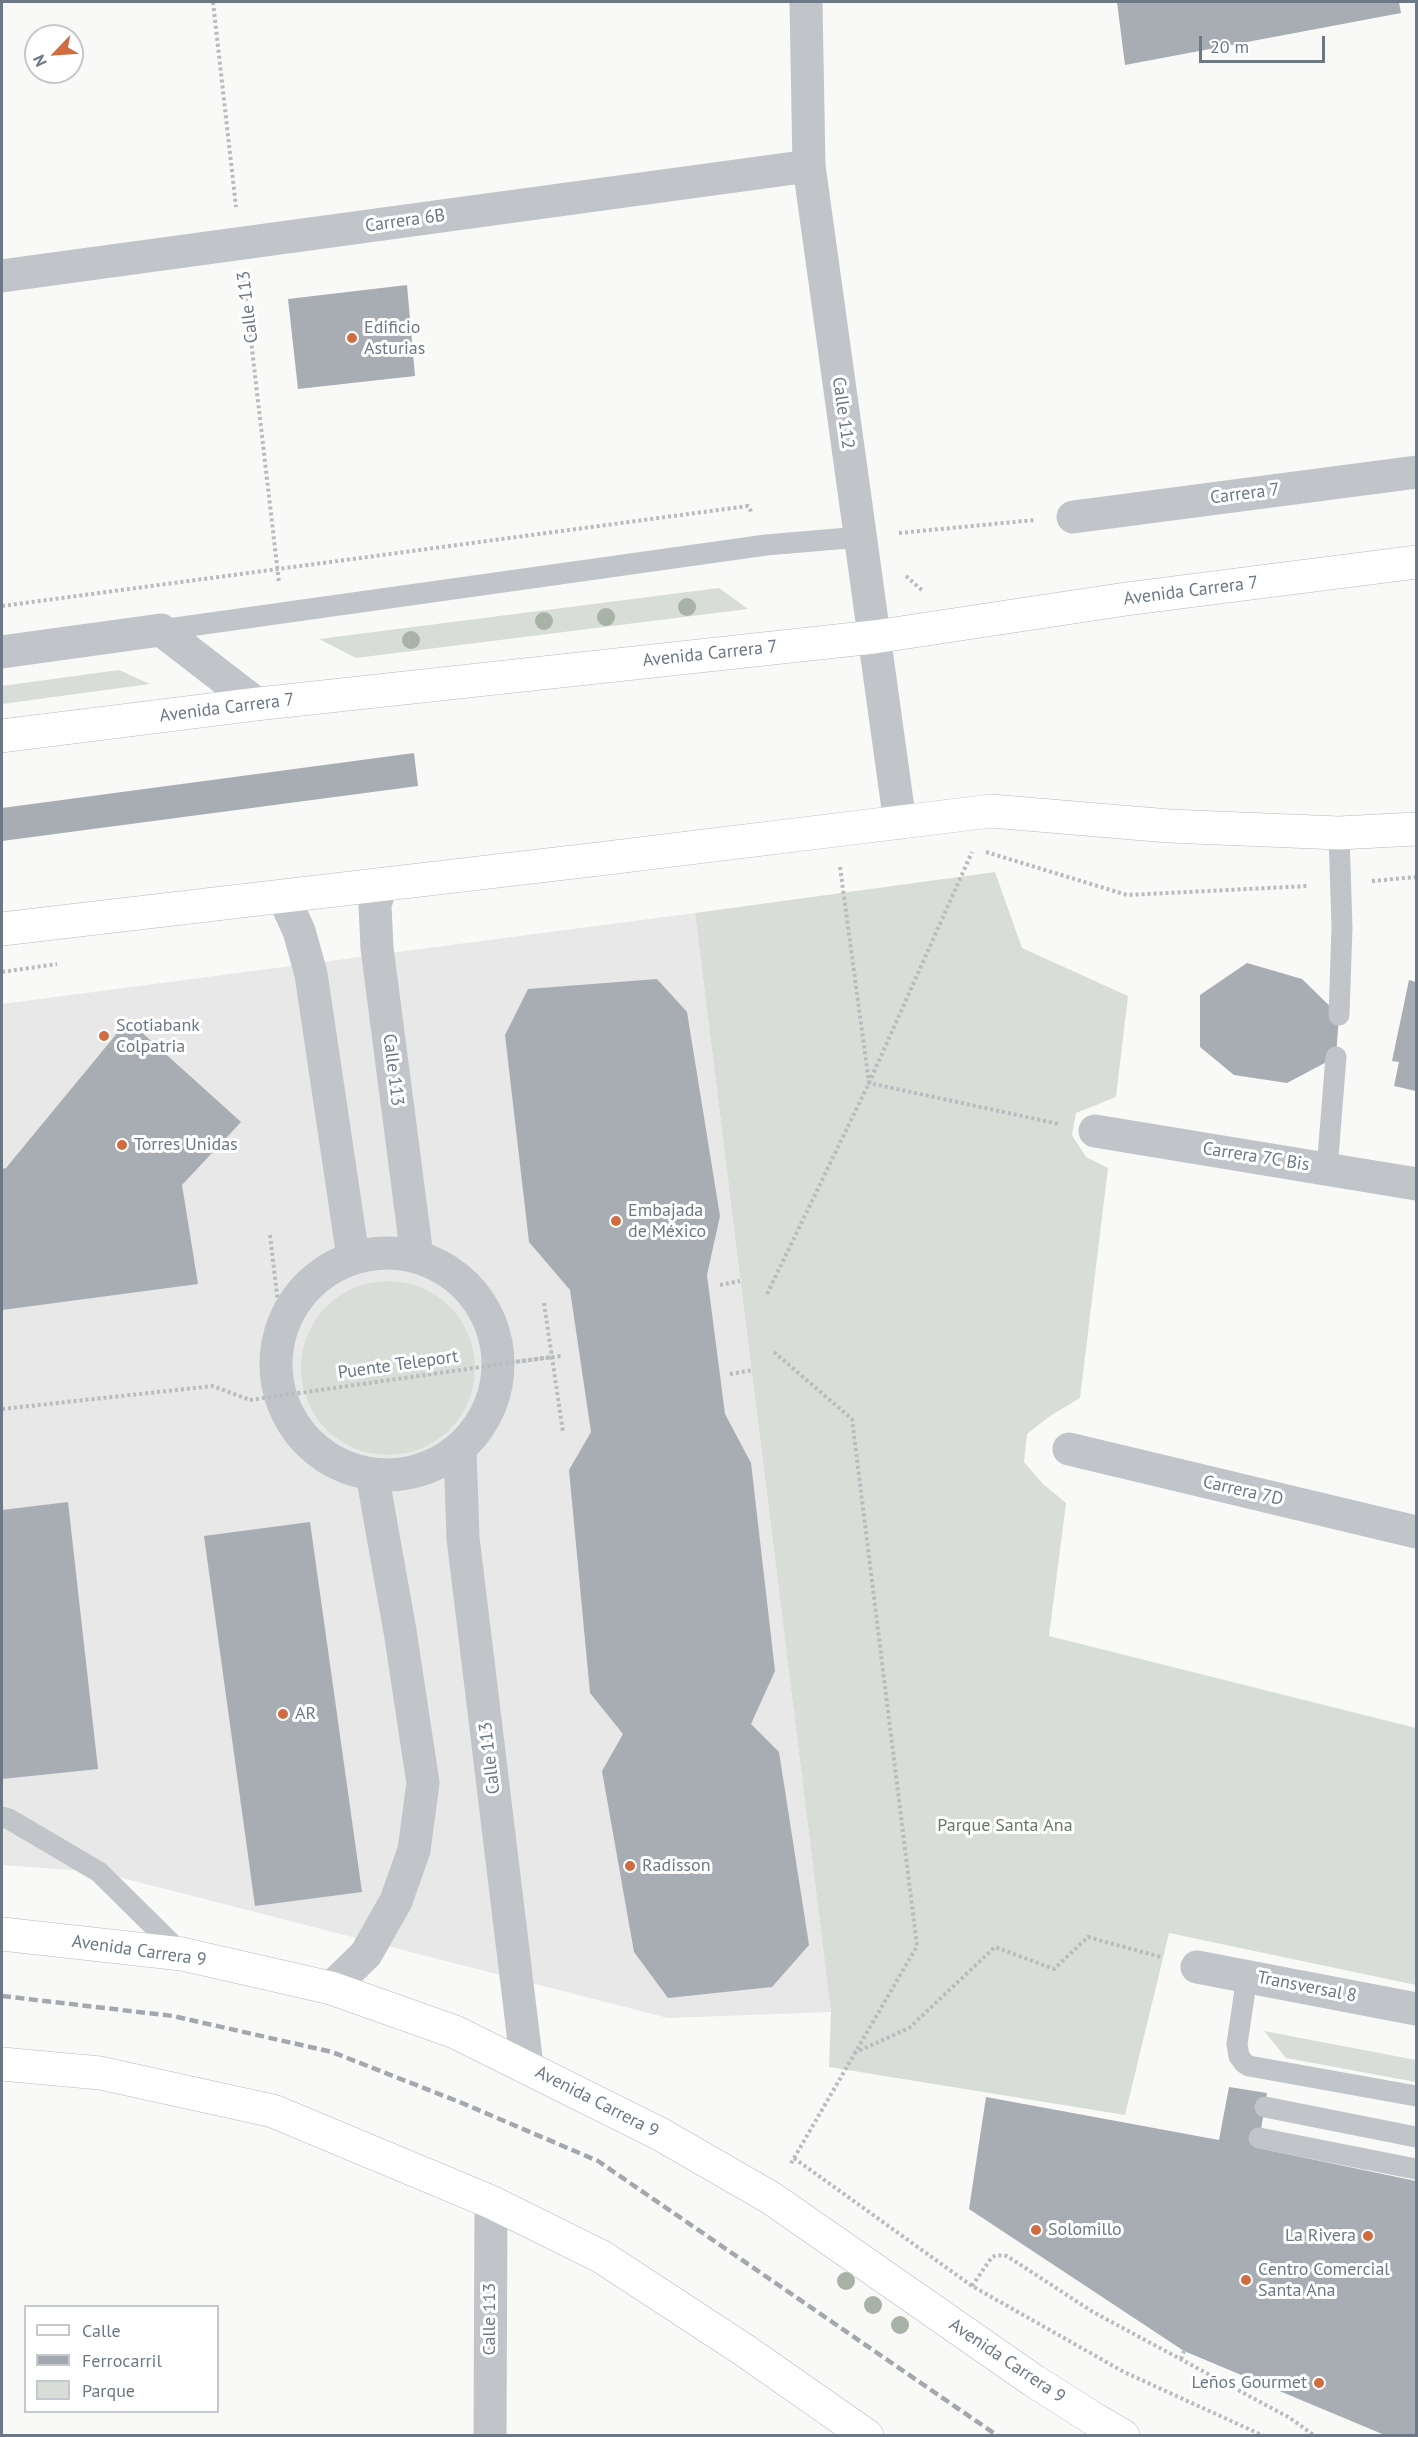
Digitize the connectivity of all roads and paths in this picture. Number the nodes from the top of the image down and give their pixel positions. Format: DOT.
graph roads {
  1 [pos="213,2"];
  2 [pos="806,2"];
  3 [pos="809,166"];
  4 [pos="240,244"];
  5 [pos="2,276"];
  6 [pos="1416,472"];
  7 [pos="1073,517"];
  8 [pos="860,537"];
  9 [pos="766,545"];
  10 [pos="1416,562"];
  11 [pos="278,569"];
  12 [pos="2,606"];
  13 [pos="283,613"];
  14 [pos="161,630"];
  15 [pos="873,637"];
  16 [pos="2,652"];
  17 [pos="257,704"];
  18 [pos="2,736"];
  19 [pos="991,811"];
  20 [pos="900,823"];
  21 [pos="1416,829"];
  22 [pos="1339,832"];
  23 [pos="797,835"];
  24 [pos="962,848"];
  25 [pos="974,848"];
  26 [pos="1416,877"];
  27 [pos="381,885"];
  28 [pos="1339,885"];
  29 [pos="283,896"];
  30 [pos="2,929"];
  31 [pos="59,964"];
  32 [pos="2,972"];
  33 [pos="1340,1015"];
  34 [pos="1336,1057"];
  35 [pos="869,1083"];
  36 [pos="1095,1131"];
  37 [pos="1327,1169"];
  38 [pos="1416,1184"];
  39 [pos="270,1235"];
  40 [pos="417,1256"];
  41 [pos="353,1257"];
  42 [pos="740,1281"];
  43 [pos="720,1285"];
  44 [pos="767,1294"];
  45 [pos="544,1303"];
  46 [pos="281,1328"];
  47 [pos="774,1352"];
  48 [pos="561,1356"];
  49 [pos="551,1357"];
  50 [pos="498,1364"];
  51 [pos="753,1370"];
  52 [pos="730,1374"];
  53 [pos="2,1409"];
  54 [pos="563,1432"];
  55 [pos="459,1448"];
  56 [pos="1069,1449"];
  57 [pos="372,1474"];
  58 [pos="1416,1532"];
  59 [pos="2,1817"];
  60 [pos="2,1934"];
  61 [pos="182,1954"];
  62 [pos="1197,1967"];
  63 [pos="1247,1976"];
  64 [pos="331,1988"];
  65 [pos="1416,2009"];
  66 [pos="853,2054"];
  67 [pos="2,2064"];
  68 [pos="527,2066"];
  69 [pos="1416,2096"];
  70 [pos="1265,2107"];
  71 [pos="1416,2137"];
  72 [pos="1259,2138"];
  73 [pos="794,2158"];
  74 [pos="1416,2169"];
  75 [pos="771,2198"];
  76 [pos="491,2202"];
  77 [pos="972,2286"];
  78 [pos="1184,2351"];
  79 [pos="1181,2359"];
  80 [pos="490,2436"];
  81 [pos="867,2436"];
  82 [pos="1123,2436"];
  83 [pos="1264,2436"];
  84 [pos="1315,2436"];
  1 -- 4 [label="path, Calle 113"];
  2 -- 3 [label="street, Calle 112"];
  3 -- 4 [label="street, Carrera 6B"];
  3 -- 8 [label="street, Calle 112"];
  4 -- 5 [label="street, Carrera 6B"];
  4 -- 11 [label="path, Calle 113"];
  6 -- 7 [label="street, Carrera 7"];
  7 -- 8 [label="path"];
  8 -- 9 [label="lane"];
  8 -- 15 [label="street, Calle 112"];
  9 -- 11 [label="path"];
  9 -- 13 [label="lane"];
  10 -- 15 [label="main road, Avenida Carrera 7"];
  11 -- 12 [label="path"];
  11 -- 13 [label="path, Calle 113"];
  13 -- 14 [label="lane"];
  14 -- 16 [label="street"];
  14 -- 17 [label="street"];
  15 -- 17 [label="main road, Avenida Carrera 7"];
  15 -- 20 [label="street, Calle 112"];
  17 -- 18 [label="main road, Avenida Carrera 7"];
  19 -- 20 [label="main road"];
  19 -- 22 [label="main road"];
  19 -- 25 [label="path"];
  20 -- 23 [label="main road"];
  21 -- 22 [label="main road"];
  22 -- 28 [label="lane"];
  23 -- 27 [label="main road"];
  23 -- 35 [label="path"];
  24 -- 25 [label="path"];
  25 -- 28 [label="path"];
  25 -- 35 [label="path"];
  26 -- 28 [label="path"];
  27 -- 29 [label="main road"];
  27 -- 40 [label="street, Calle 113"];
  28 -- 33 [label="lane"];
  29 -- 30 [label="main road"];
  29 -- 41 [label="street"];
  31 -- 32 [label="path"];
  34 -- 37 [label="lane"];
  35 -- 36 [label="path"];
  35 -- 44 [label="path"];
  36 -- 37 [label="street, Carrera 7C Bis"];
  37 -- 38 [label="street, Carrera 7C Bis"];
  39 -- 46 [label="path"];
  40 -- 41 [label="street"];
  40 -- 50 [label="street"];
  41 -- 46 [label="street"];
  42 -- 43 [label="path"];
  45 -- 49 [label="path, bridge"];
  46 -- 57 [label="street"];
  47 -- 66 [label="path"];
  48 -- 50 [label="path"];
  49 -- 53 [label="path, Puente Teleport, bridge"];
  49 -- 54 [label="path, bridge"];
  50 -- 55 [label="street"];
  51 -- 52 [label="path"];
  55 -- 57 [label="street"];
  55 -- 68 [label="street, Calle 113"];
  56 -- 58 [label="street, Carrera 7D"];
  57 -- 64 [label="street"];
  59 -- 61 [label="lane"];
  60 -- 61 [label="main road, Avenida Carrera 9"];
  61 -- 64 [label="main road, Avenida Carrera 9"];
  62 -- 63 [label="street, Transversal 8"];
  62 -- 66 [label="path"];
  63 -- 65 [label="street, Transversal 8"];
  63 -- 69 [label="lane"];
  64 -- 68 [label="main road, Avenida Carrera 9"];
  66 -- 73 [label="path"];
  67 -- 76 [label="main road"];
  68 -- 75 [label="main road, Avenida Carrera 9"];
  70 -- 71 [label="lane"];
  72 -- 74 [label="lane"];
  73 -- 75 [label="path"];
  73 -- 77 [label="path"];
  75 -- 82 [label="main road, Avenida Carrera 9"];
  76 -- 80 [label="street, Calle 113"];
  76 -- 81 [label="main road"];
  77 -- 79 [label="path"];
  77 -- 83 [label="path"];
  78 -- 79 [label="path"];
  79 -- 84 [label="path"];
}
